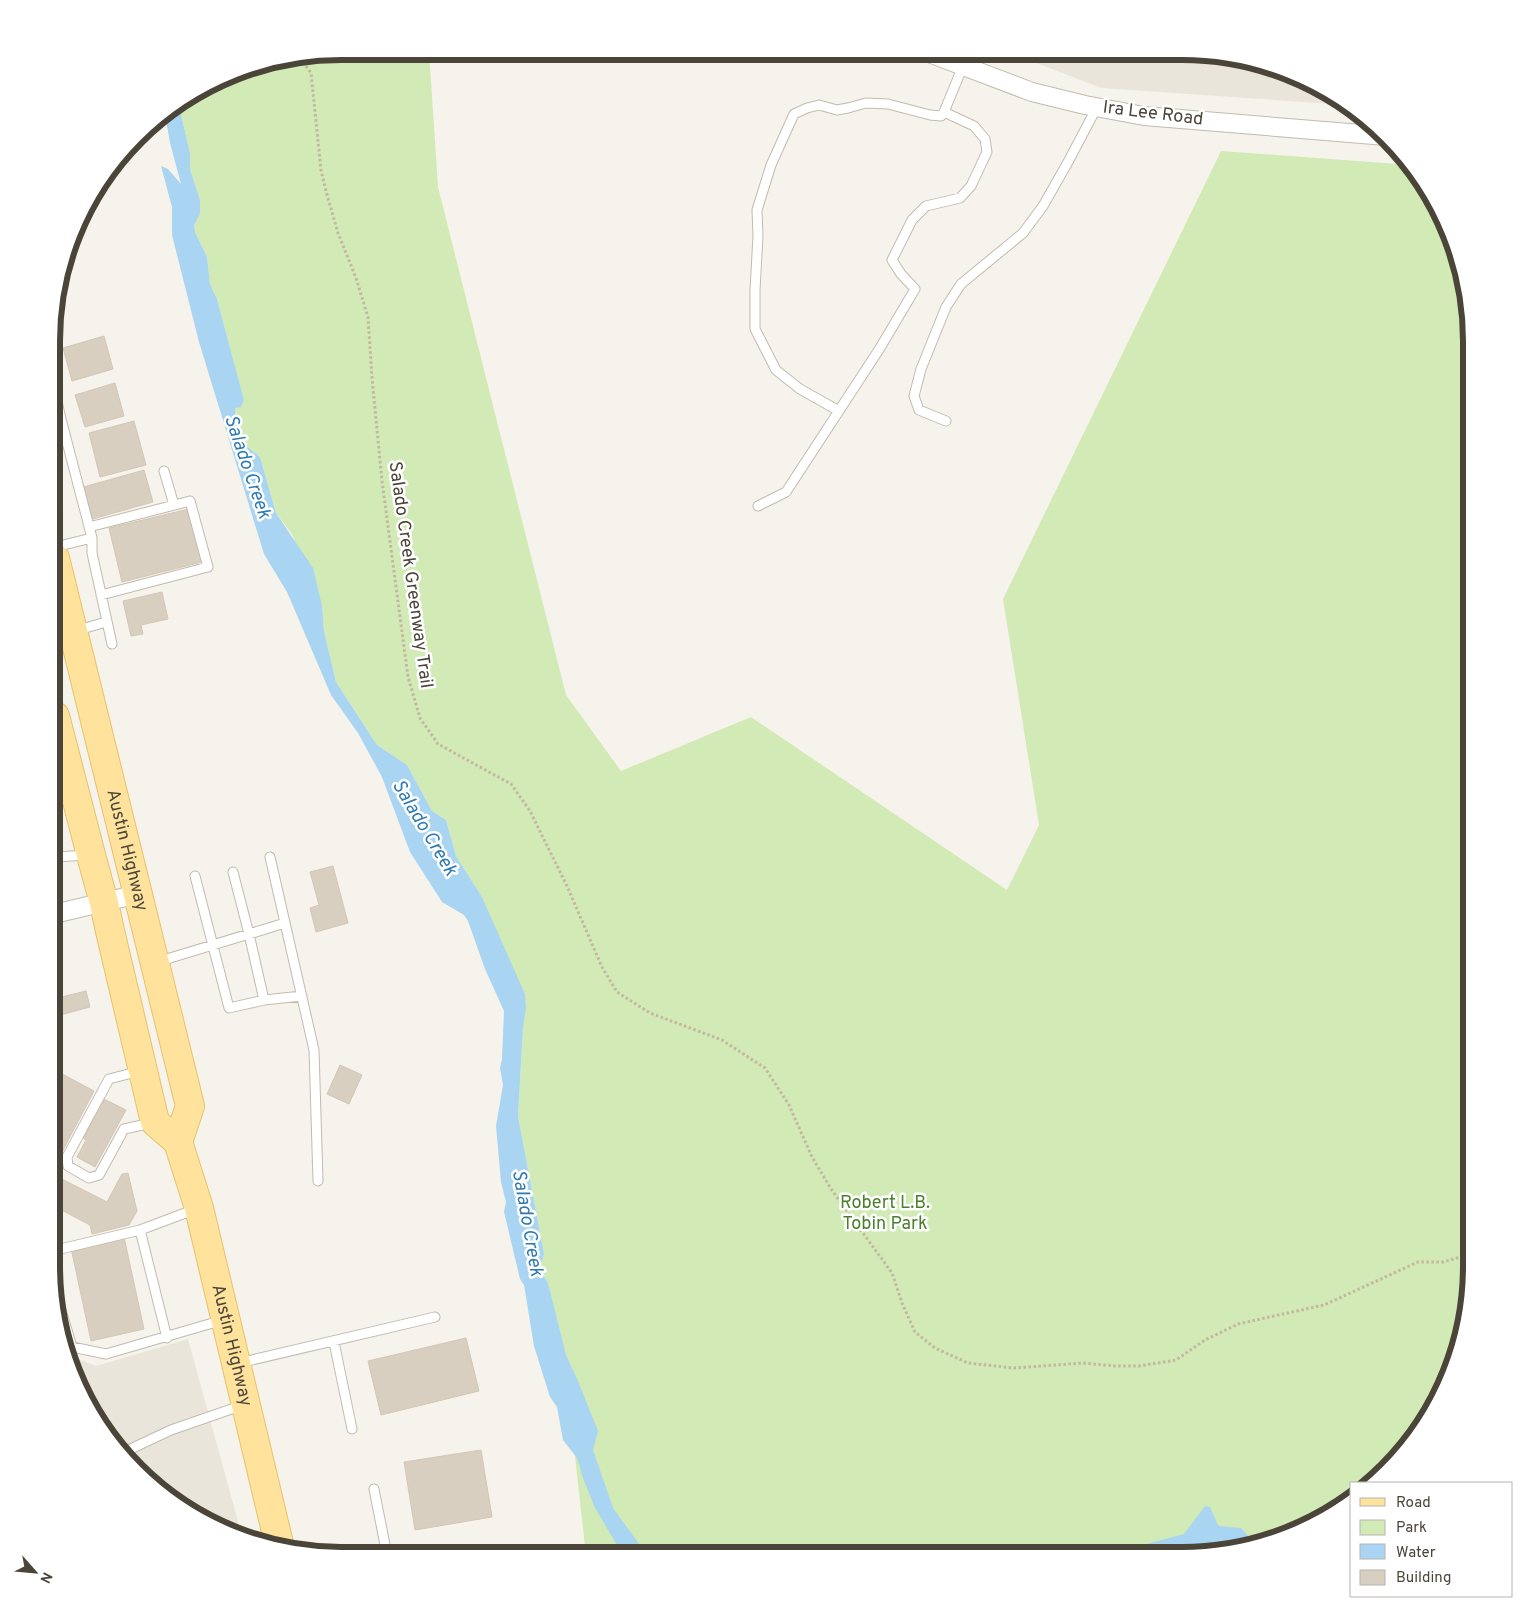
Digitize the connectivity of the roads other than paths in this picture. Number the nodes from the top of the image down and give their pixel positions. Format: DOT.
graph roads {
  1 [pos="947,60"];
  2 [pos="963,66"];
  3 [pos="1097,107"];
  4 [pos="944,112"];
  5 [pos="1373,135"];
  6 [pos="839,411"];
  7 [pos="946,421"];
  8 [pos="60,424"];
  9 [pos="164,471"];
  10 [pos="174,505"];
  11 [pos="758,506"];
  12 [pos="89,527"];
  13 [pos="92,538"];
  14 [pos="60,546"];
  15 [pos="60,579"];
  16 [pos="101,595"];
  17 [pos="106,622"];
  18 [pos="72,631"];
  19 [pos="112,644"];
  20 [pos="60,761"];
  21 [pos="65,799"];
  22 [pos="90,855"];
  23 [pos="270,857"];
  24 [pos="60,858"];
  25 [pos="233,872"];
  26 [pos="195,876"];
  27 [pos="138,894"];
  28 [pos="104,903"];
  29 [pos="60,913"];
  30 [pos="285,923"];
  31 [pos="249,934"];
  32 [pos="213,945"];
  33 [pos="154,963"];
  34 [pos="302,996"];
  35 [pos="264,1000"];
  36 [pos="142,1071"];
  37 [pos="155,1122"];
  38 [pos="178,1142"];
  39 [pos="318,1182"];
  40 [pos="199,1208"];
  41 [pos="140,1230"];
  42 [pos="60,1249"];
  43 [pos="436,1317"];
  44 [pos="225,1320"];
  45 [pos="167,1338"];
  46 [pos="334,1342"];
  47 [pos="72,1347"];
  48 [pos="236,1364"];
  49 [pos="245,1404"];
  50 [pos="352,1428"];
  51 [pos="129,1450"];
  52 [pos="374,1489"];
  53 [pos="278,1540"];
  54 [pos="385,1547"];
  1 -- 2 [label="street, Ira Lee Road"];
  2 -- 3 [label="street, Ira Lee Road"];
  2 -- 4 [label="lane"];
  3 -- 5 [label="street, Ira Lee Road"];
  3 -- 7 [label="lane"];
  4 -- 6 [label="lane"];
  4 -- 6 [label="lane"];
  6 -- 11 [label="lane"];
  8 -- 12 [label="lane"];
  9 -- 10 [label="lane"];
  10 -- 12 [label="lane"];
  10 -- 16 [label="lane"];
  12 -- 13 [label="lane"];
  13 -- 14 [label="lane"];
  13 -- 16 [label="lane"];
  15 -- 18 [label="main road, Austin Highway"];
  16 -- 17 [label="lane"];
  17 -- 18 [label="lane"];
  17 -- 19 [label="lane"];
  18 -- 27 [label="main road, Austin Highway"];
  20 -- 21 [label="main road, Austin Highway"];
  21 -- 22 [label="main road, Austin Highway"];
  22 -- 24 [label="lane"];
  22 -- 28 [label="main road, Austin Highway"];
  23 -- 30 [label="lane"];
  25 -- 31 [label="lane"];
  26 -- 32 [label="lane"];
  27 -- 28 [label="street"];
  27 -- 33 [label="main road, Austin Highway"];
  28 -- 29 [label="street"];
  28 -- 36 [label="main road, Austin Highway"];
  30 -- 31 [label="lane"];
  30 -- 34 [label="lane"];
  31 -- 32 [label="lane"];
  31 -- 35 [label="lane"];
  32 -- 33 [label="lane"];
  32 -- 35 [label="lane"];
  33 -- 38 [label="main road, Austin Highway"];
  34 -- 35 [label="lane"];
  34 -- 39 [label="lane"];
  36 -- 37 [label="main road, Austin Highway"];
  36 -- 37 [label="lane"];
  37 -- 38 [label="main road"];
  38 -- 40 [label="main road, Austin Highway"];
  40 -- 41 [label="lane"];
  40 -- 44 [label="main road, Austin Highway"];
  41 -- 42 [label="lane"];
  41 -- 45 [label="lane"];
  43 -- 46 [label="lane"];
  44 -- 45 [label="lane"];
  44 -- 48 [label="main road, Austin Highway"];
  45 -- 47 [label="lane"];
  46 -- 48 [label="lane"];
  46 -- 50 [label="lane"];
  48 -- 49 [label="main road, Austin Highway"];
  49 -- 51 [label="lane"];
  49 -- 53 [label="main road, Austin Highway"];
  52 -- 54 [label="lane"];
}
